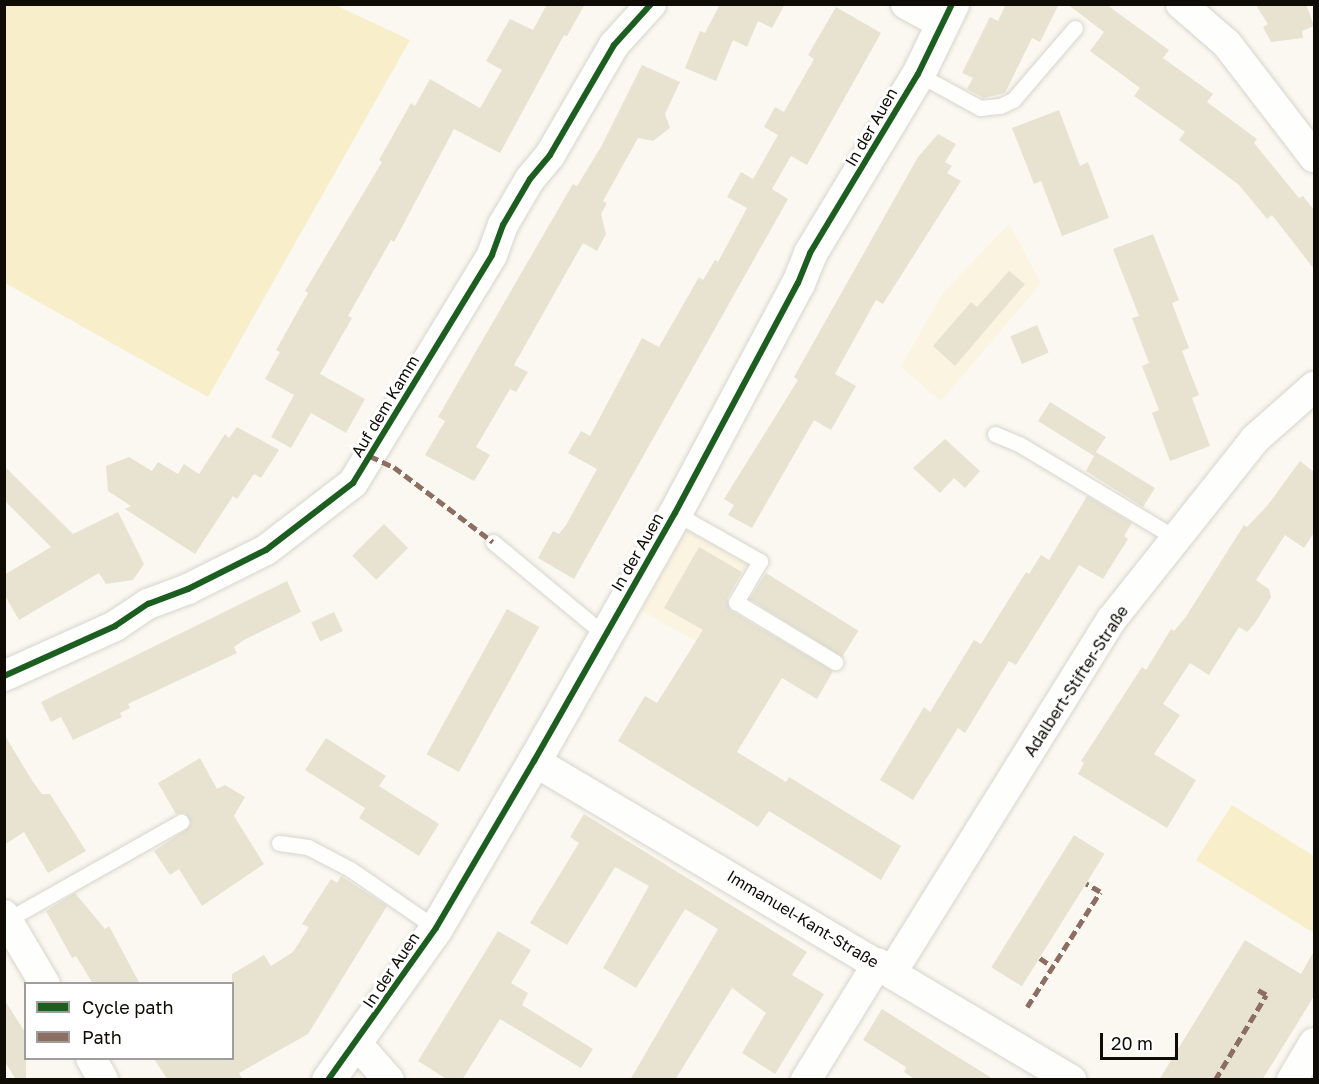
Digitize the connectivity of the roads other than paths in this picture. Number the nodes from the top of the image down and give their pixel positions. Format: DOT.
graph roads {
  1 [pos="651,4"];
  2 [pos="906,4"];
  3 [pos="1181,4"];
  4 [pos="948,14"];
  5 [pos="1075,28"];
  6 [pos="918,74"];
  7 [pos="1314,157"];
  8 [pos="1314,387"];
  9 [pos="995,434"];
  10 [pos="675,513"];
  11 [pos="1177,539"];
  12 [pos="493,542"];
  13 [pos="605,635"];
  14 [pos="835,662"];
  15 [pos="4,676"];
  16 [pos="534,761"];
  17 [pos="181,822"];
  18 [pos="279,843"];
  19 [pos="6,918"];
  20 [pos="436,928"];
  21 [pos="885,968"];
  22 [pos="44,982"];
  23 [pos="1314,1043"];
  24 [pos="357,1044"];
  25 [pos="92,1060"];
  26 [pos="103,1080"];
  27 [pos="328,1080"];
  28 [pos="389,1080"];
  29 [pos="806,1080"];
  30 [pos="1071,1080"];
  31 [pos="1292,1080"];
  1 -- 15 [label="street, Auf dem Kamm"];
  2 -- 4 [label="street"];
  3 -- 7 [label="street"];
  4 -- 6 [label="street, In der Auen"];
  5 -- 6 [label="lane"];
  6 -- 10 [label="street, In der Auen"];
  8 -- 11 [label="street, Adalbert-Stifter-Straße"];
  9 -- 11 [label="lane"];
  10 -- 13 [label="street, In der Auen"];
  10 -- 14 [label="lane"];
  11 -- 21 [label="street, Adalbert-Stifter-Straße"];
  12 -- 13 [label="lane"];
  13 -- 16 [label="street, In der Auen"];
  16 -- 20 [label="street, In der Auen"];
  16 -- 21 [label="street, Immanuel-Kant-Straße"];
  17 -- 19 [label="lane"];
  18 -- 20 [label="lane"];
  19 -- 22 [label="street"];
  20 -- 24 [label="street, In der Auen"];
  21 -- 29 [label="street, Adalbert-Stifter-Straße"];
  21 -- 30 [label="street, Immanuel-Kant-Straße"];
  23 -- 31 [label="street"];
  24 -- 27 [label="street, In der Auen"];
  24 -- 28 [label="street"];
  25 -- 26 [label="street"];
}
